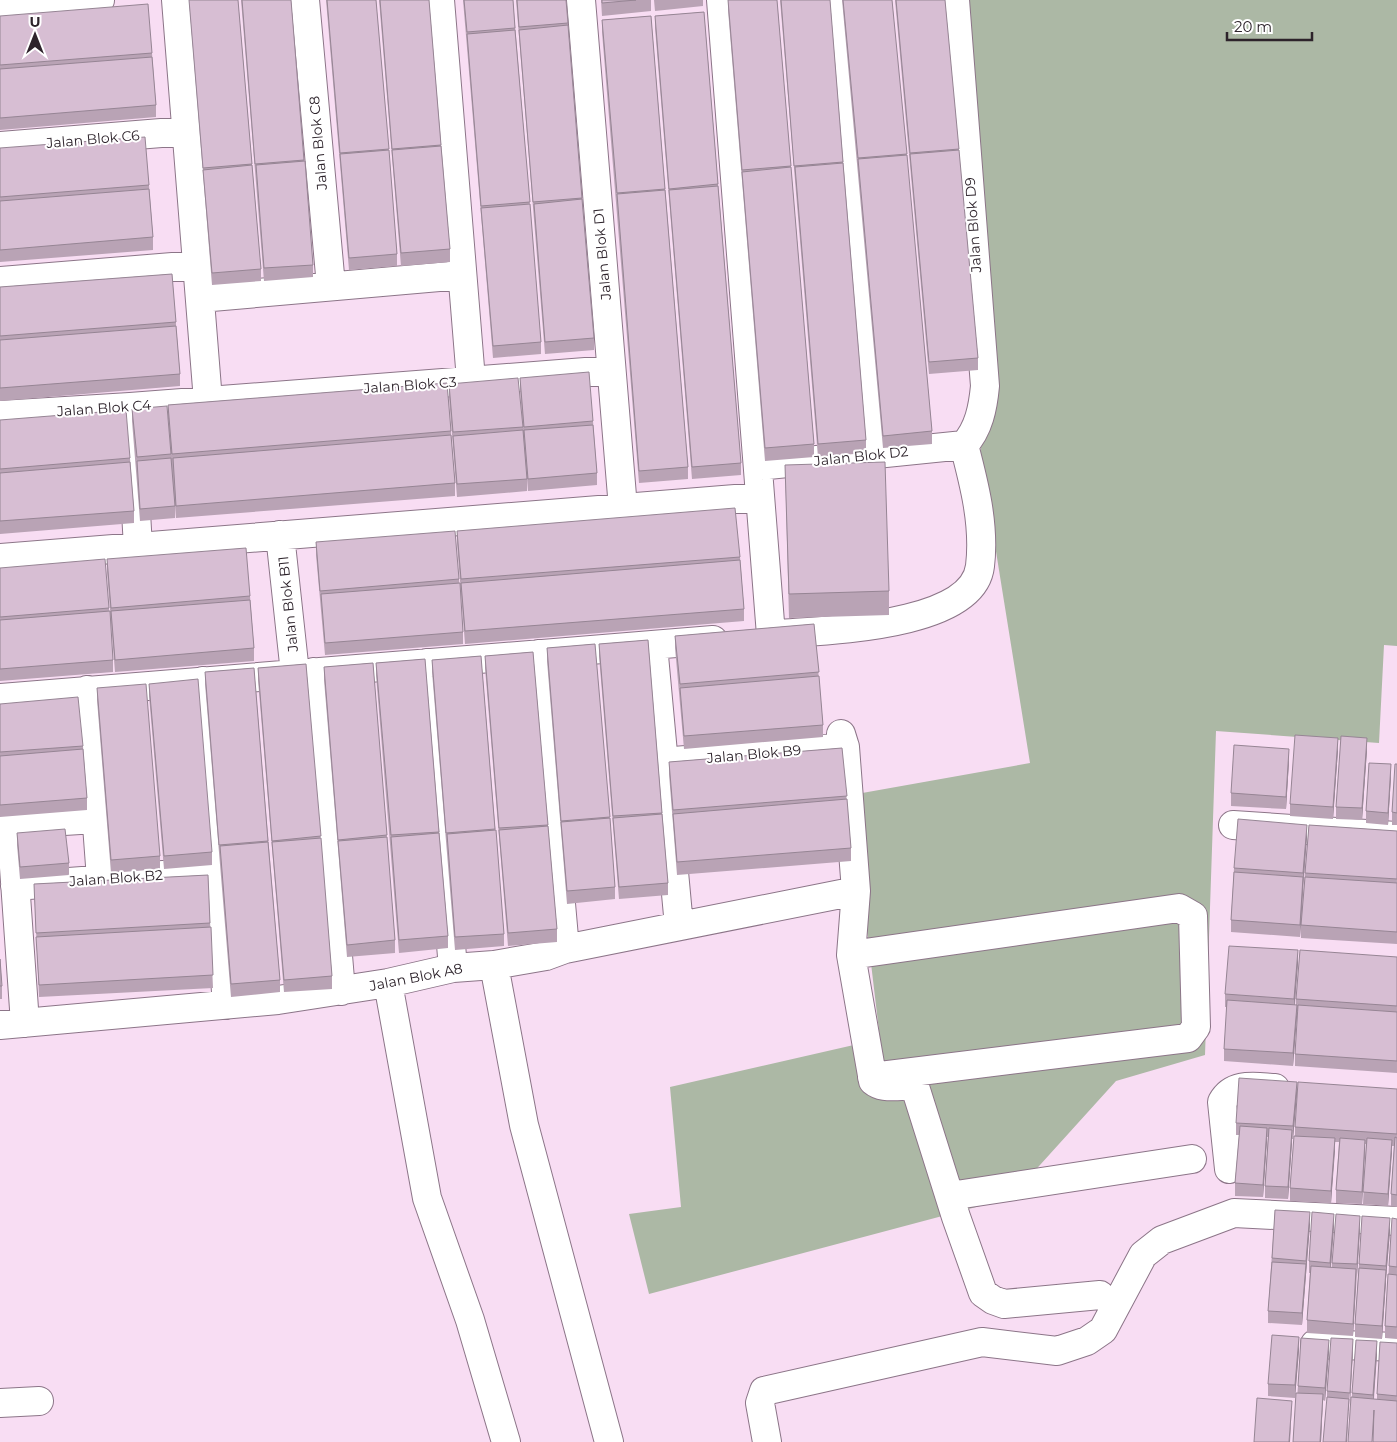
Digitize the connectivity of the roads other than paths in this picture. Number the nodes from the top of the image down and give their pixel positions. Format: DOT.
graph roads {
  1 [pos="100,0"];
  2 [pos="176,0"];
  3 [pos="305,0"];
  4 [pos="440,0"];
  5 [pos="581,0"];
  6 [pos="837,0"];
  7 [pos="955,0"];
  8 [pos="728,6"];
  9 [pos="0,9"];
  10 [pos="693,20"];
  11 [pos="613,25"];
  12 [pos="583,28"];
  13 [pos="186,131"];
  14 [pos="0,146"];
  15 [pos="197,265"];
  16 [pos="462,275"];
  17 [pos="0,281"];
  18 [pos="332,286"];
  19 [pos="200,298"];
  20 [pos="611,370"];
  21 [pos="470,380"];
  22 [pos="208,401"];
  23 [pos="130,407"];
  24 [pos="0,415"];
  25 [pos="964,445"];
  26 [pos="871,456"];
  27 [pos="758,466"];
  28 [pos="760,497"];
  29 [pos="623,508"];
  30 [pos="280,535"];
  31 [pos="138,547"];
  32 [pos="0,558"];
  33 [pos="771,635"];
  34 [pos="653,645"];
  35 [pos="539,654"];
  36 [pos="428,663"];
  37 [pos="305,673"];
  38 [pos="203,681"];
  39 [pos="88,690"];
  40 [pos="0,698"];
  41 [pos="662,762"];
  42 [pos="96,819"];
  43 [pos="5,825"];
  44 [pos="1233,825"];
  45 [pos="1397,836"];
  46 [pos="217,871"];
  47 [pos="101,879"];
  48 [pos="15,886"];
  49 [pos="856,891"];
  50 [pos="679,926"];
  51 [pos="565,949"];
  52 [pos="851,954"];
  53 [pos="494,965"];
  54 [pos="453,968"];
  55 [pos="388,983"];
  56 [pos="341,991"];
  57 [pos="227,1005"];
  58 [pos="12,1024"];
  59 [pos="872,1077"];
  60 [pos="1300,1089"];
  61 [pos="1192,1159"];
  62 [pos="1229,1169"];
  63 [pos="950,1196"];
  64 [pos="1397,1221"];
  65 [pos="1100,1295"];
  66 [pos="1286,1342"];
  67 [pos="1397,1347"];
  68 [pos="39,1401"];
  69 [pos="0,1403"];
  70 [pos="506,1442"];
  71 [pos="609,1442"];
  72 [pos="767,1442"];
  1 -- 9 [label="street"];
  2 -- 13 [label="street"];
  3 -- 18 [label="street, Jalan Blok C8"];
  4 -- 16 [label="street"];
  5 -- 12 [label="street, Jalan Blok D1"];
  6 -- 26 [label="street"];
  7 -- 25 [label="street, Jalan Blok D9"];
  8 -- 10 [label="street"];
  8 -- 27 [label="street"];
  11 -- 12 [label="street"];
  12 -- 20 [label="street, Jalan Blok D1"];
  13 -- 14 [label="street, Jalan Blok C6"];
  13 -- 15 [label="street"];
  15 -- 17 [label="street"];
  15 -- 19 [label="street"];
  16 -- 18 [label="street"];
  16 -- 21 [label="street"];
  18 -- 19 [label="street"];
  19 -- 22 [label="street"];
  20 -- 21 [label="street, Jalan Blok C3"];
  20 -- 29 [label="street, Jalan Blok D1"];
  21 -- 22 [label="street, Jalan Blok C3"];
  22 -- 23 [label="street, Jalan Blok C4"];
  23 -- 24 [label="street, Jalan Blok C4"];
  23 -- 31 [label="street"];
  25 -- 26 [label="street, Jalan Blok D2"];
  25 -- 33 [label="street"];
  26 -- 27 [label="street, Jalan Blok D2"];
  27 -- 28 [label="street"];
  28 -- 29 [label="street"];
  28 -- 33 [label="street"];
  29 -- 30 [label="street"];
  30 -- 31 [label="street"];
  30 -- 37 [label="street, Jalan Blok B11"];
  31 -- 32 [label="street"];
  33 -- 34 [label="street"];
  34 -- 35 [label="street"];
  34 -- 41 [label="street"];
  35 -- 36 [label="street"];
  35 -- 51 [label="street"];
  36 -- 37 [label="street"];
  36 -- 54 [label="street"];
  37 -- 38 [label="street"];
  37 -- 56 [label="street, Jalan Blok B11"];
  38 -- 39 [label="street"];
  38 -- 46 [label="street"];
  39 -- 40 [label="street"];
  39 -- 42 [label="street"];
  41 -- 49 [label="street, Jalan Blok B9"];
  41 -- 50 [label="street"];
  42 -- 43 [label="street"];
  42 -- 47 [label="street"];
  43 -- 48 [label="street"];
  44 -- 45 [label="street"];
  46 -- 47 [label="street, Jalan Blok B2"];
  46 -- 57 [label="street"];
  47 -- 48 [label="street, Jalan Blok B2"];
  48 -- 58 [label="street"];
  49 -- 50 [label="street, Jalan Blok A8"];
  49 -- 52 [label="street"];
  50 -- 51 [label="street, Jalan Blok A8"];
  51 -- 53 [label="street, Jalan Blok A8"];
  52 -- 59 [label="street"];
  52 -- 59 [label="street"];
  53 -- 54 [label="street, Jalan Blok A8"];
  53 -- 71 [label="street"];
  54 -- 55 [label="street, Jalan Blok A8"];
  55 -- 56 [label="street, Jalan Blok A8"];
  55 -- 70 [label="street"];
  56 -- 57 [label="street, Jalan Blok A8"];
  57 -- 58 [label="street, Jalan Blok A8"];
  59 -- 63 [label="street"];
  60 -- 62 [label="street"];
  61 -- 63 [label="street"];
  63 -- 65 [label="street"];
  64 -- 72 [label="street"];
  66 -- 67 [label="street"];
  68 -- 69 [label="street"];
}
